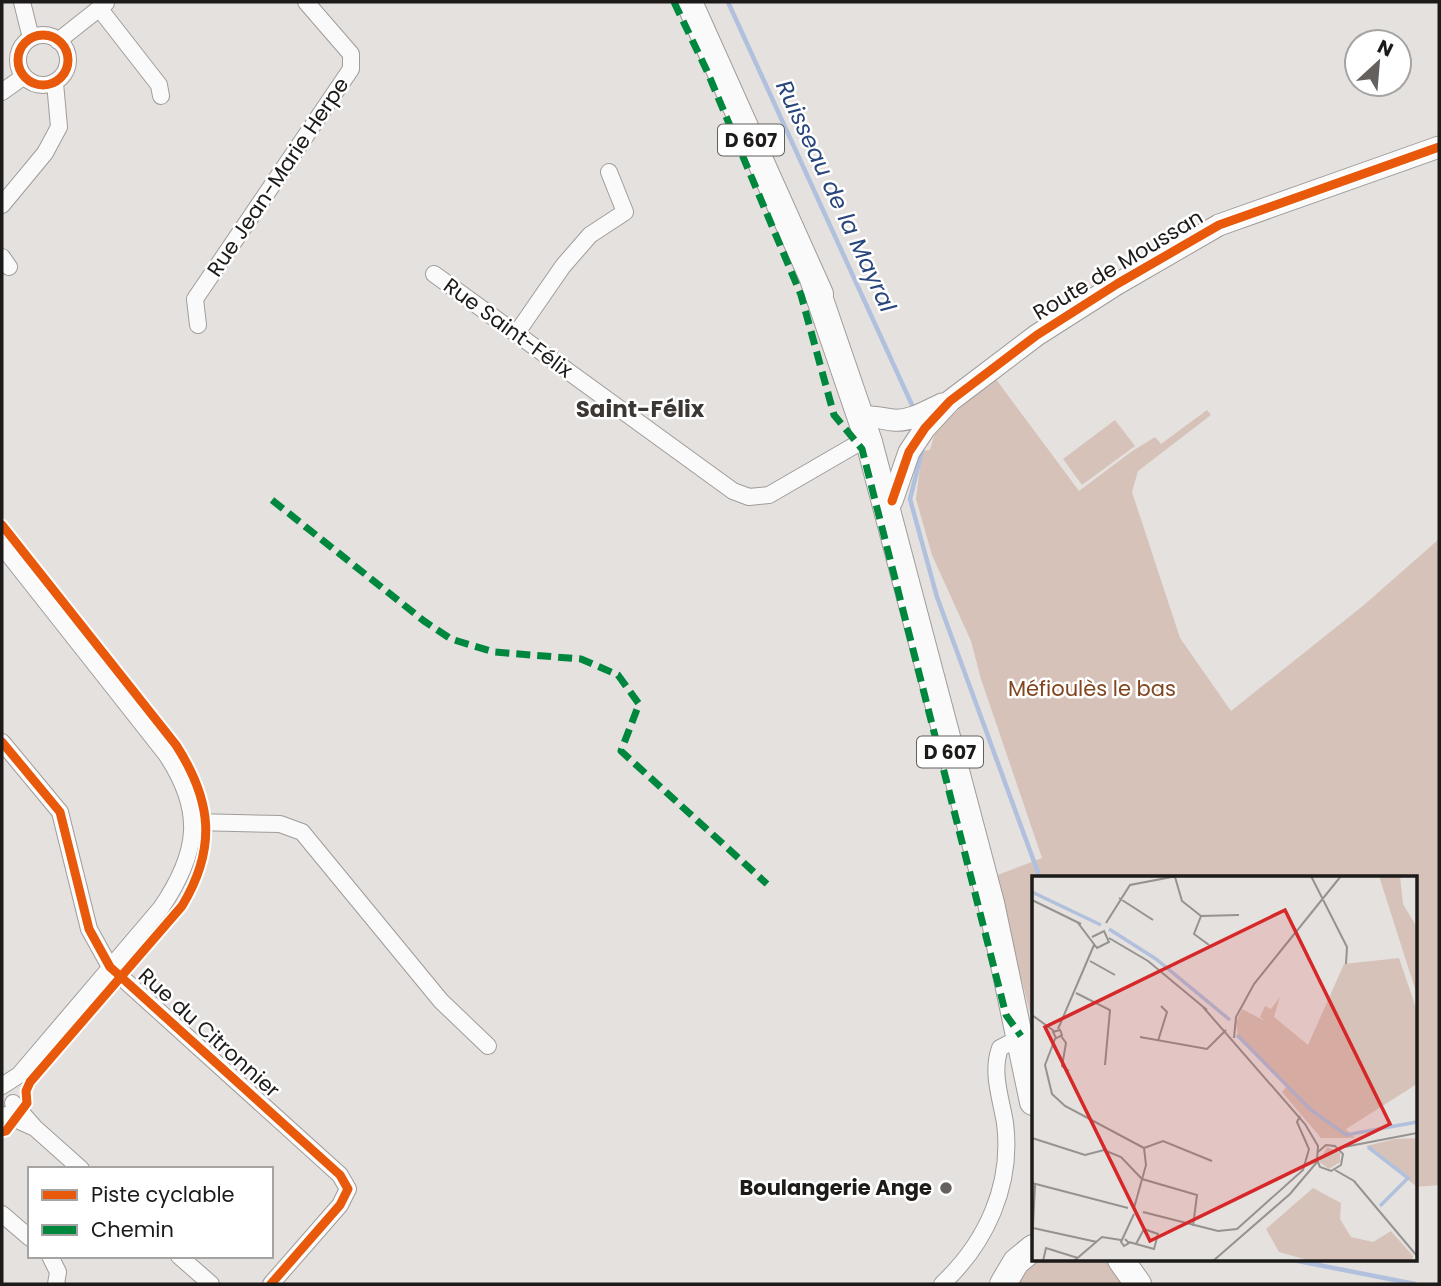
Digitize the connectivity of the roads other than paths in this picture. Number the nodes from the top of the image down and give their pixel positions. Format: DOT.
graph roads {
  1 [pos="22,2"];
  2 [pos="306,2"];
  3 [pos="689,2"];
  4 [pos="104,5"];
  5 [pos="31,38"];
  6 [pos="58,41"];
  7 [pos="23,77"];
  8 [pos="55,83"];
  9 [pos="2,92"];
  10 [pos="161,96"];
  11 [pos="1439,147"];
  12 [pos="609,173"];
  13 [pos="2,205"];
  14 [pos="434,274"];
  15 [pos="198,325"];
  16 [pos="516,334"];
  17 [pos="950,401"];
  18 [pos="869,430"];
  19 [pos="892,500"];
  20 [pos="2,546"];
  21 [pos="911,601"];
  22 [pos="2,742"];
  23 [pos="194,822"];
  24 [pos="110,967"];
  25 [pos="1028,1039"];
  26 [pos="488,1046"];
  27 [pos="1032,1089"];
  28 [pos="6,1101"];
  29 [pos="78,1167"];
  30 [pos="2,1214"];
  31 [pos="28,1236"];
  32 [pos="1032,1247"];
  33 [pos="51,1258"];
  34 [pos="181,1258"];
  35 [pos="1122,1262"];
  36 [pos="57,1284"];
  37 [pos="211,1284"];
  38 [pos="271,1284"];
  39 [pos="942,1284"];
  40 [pos="1003,1284"];
  41 [pos="1138,1284"];
  1 -- 5 [label="street"];
  2 -- 15 [label="street, Rue Jean-Marie Herpe"];
  3 -- 18 [label="main road, D 607"];
  4 -- 6 [label="street"];
  4 -- 10 [label="street"];
  5 -- 6 [label="street"];
  5 -- 7 [label="street"];
  6 -- 8 [label="street"];
  7 -- 8 [label="street"];
  7 -- 9 [label="street"];
  8 -- 13 [label="street"];
  11 -- 17 [label="street, Route de Moussan"];
  12 -- 16 [label="street"];
  14 -- 16 [label="street, Rue Saint-Félix"];
  16 -- 18 [label="street, Rue Saint-Félix"];
  17 -- 18 [label="street"];
  17 -- 19 [label="street"];
  18 -- 19 [label="main road, D 607"];
  18 -- 21 [label="main road, D 607"];
  19 -- 21 [label="main road, D 607"];
  20 -- 23 [label="street"];
  21 -- 25 [label="main road, D 607"];
  22 -- 24 [label="street, Rue du Citronnier"];
  23 -- 24 [label="street"];
  23 -- 26 [label="street"];
  24 -- 28 [label="street"];
  24 -- 38 [label="street, Rue du Citronnier"];
  25 -- 27 [label="main road, D 607"];
  25 -- 39 [label="street"];
  28 -- 29 [label="street"];
  30 -- 31 [label="street"];
  32 -- 40 [label="main road"];
  33 -- 36 [label="street"];
  34 -- 37 [label="street"];
  35 -- 41 [label="main road"];
}
